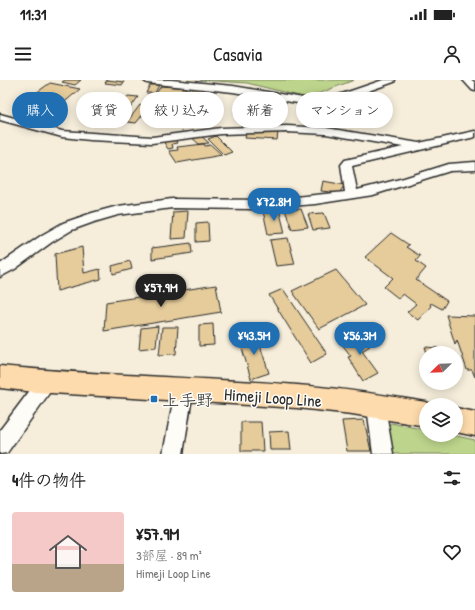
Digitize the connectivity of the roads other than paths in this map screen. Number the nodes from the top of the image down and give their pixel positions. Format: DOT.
graph roads {
  1 [pos="147,80"];
  2 [pos="391,80"];
  3 [pos="466,80"];
  4 [pos="475,88"];
  5 [pos="0,117"];
  6 [pos="475,134"];
  7 [pos="417,146"];
  8 [pos="475,166"];
  9 [pos="352,195"];
  10 [pos="0,271"];
  11 [pos="0,378"];
  12 [pos="46,383"];
  13 [pos="184,391"];
  14 [pos="376,406"];
  15 [pos="419,413"];
  16 [pos="463,421"];
  17 [pos="475,424"];
  18 [pos="0,446"];
  19 [pos="172,454"];
  20 [pos="383,454"];
  1 -- 2 [label="street"];
  3 -- 4 [label="street"];
  5 -- 7 [label="street"];
  6 -- 7 [label="street"];
  7 -- 9 [label="street"];
  8 -- 9 [label="street"];
  9 -- 10 [label="street"];
  11 -- 12 [label="main road, Himeji Loop Line"];
  12 -- 13 [label="main road, Himeji Loop Line"];
  12 -- 18 [label="street"];
  13 -- 14 [label="main road, Himeji Loop Line"];
  13 -- 19 [label="street"];
  14 -- 15 [label="main road, Himeji Loop Line"];
  14 -- 20 [label="street"];
  16 -- 17 [label="main road"];
}
